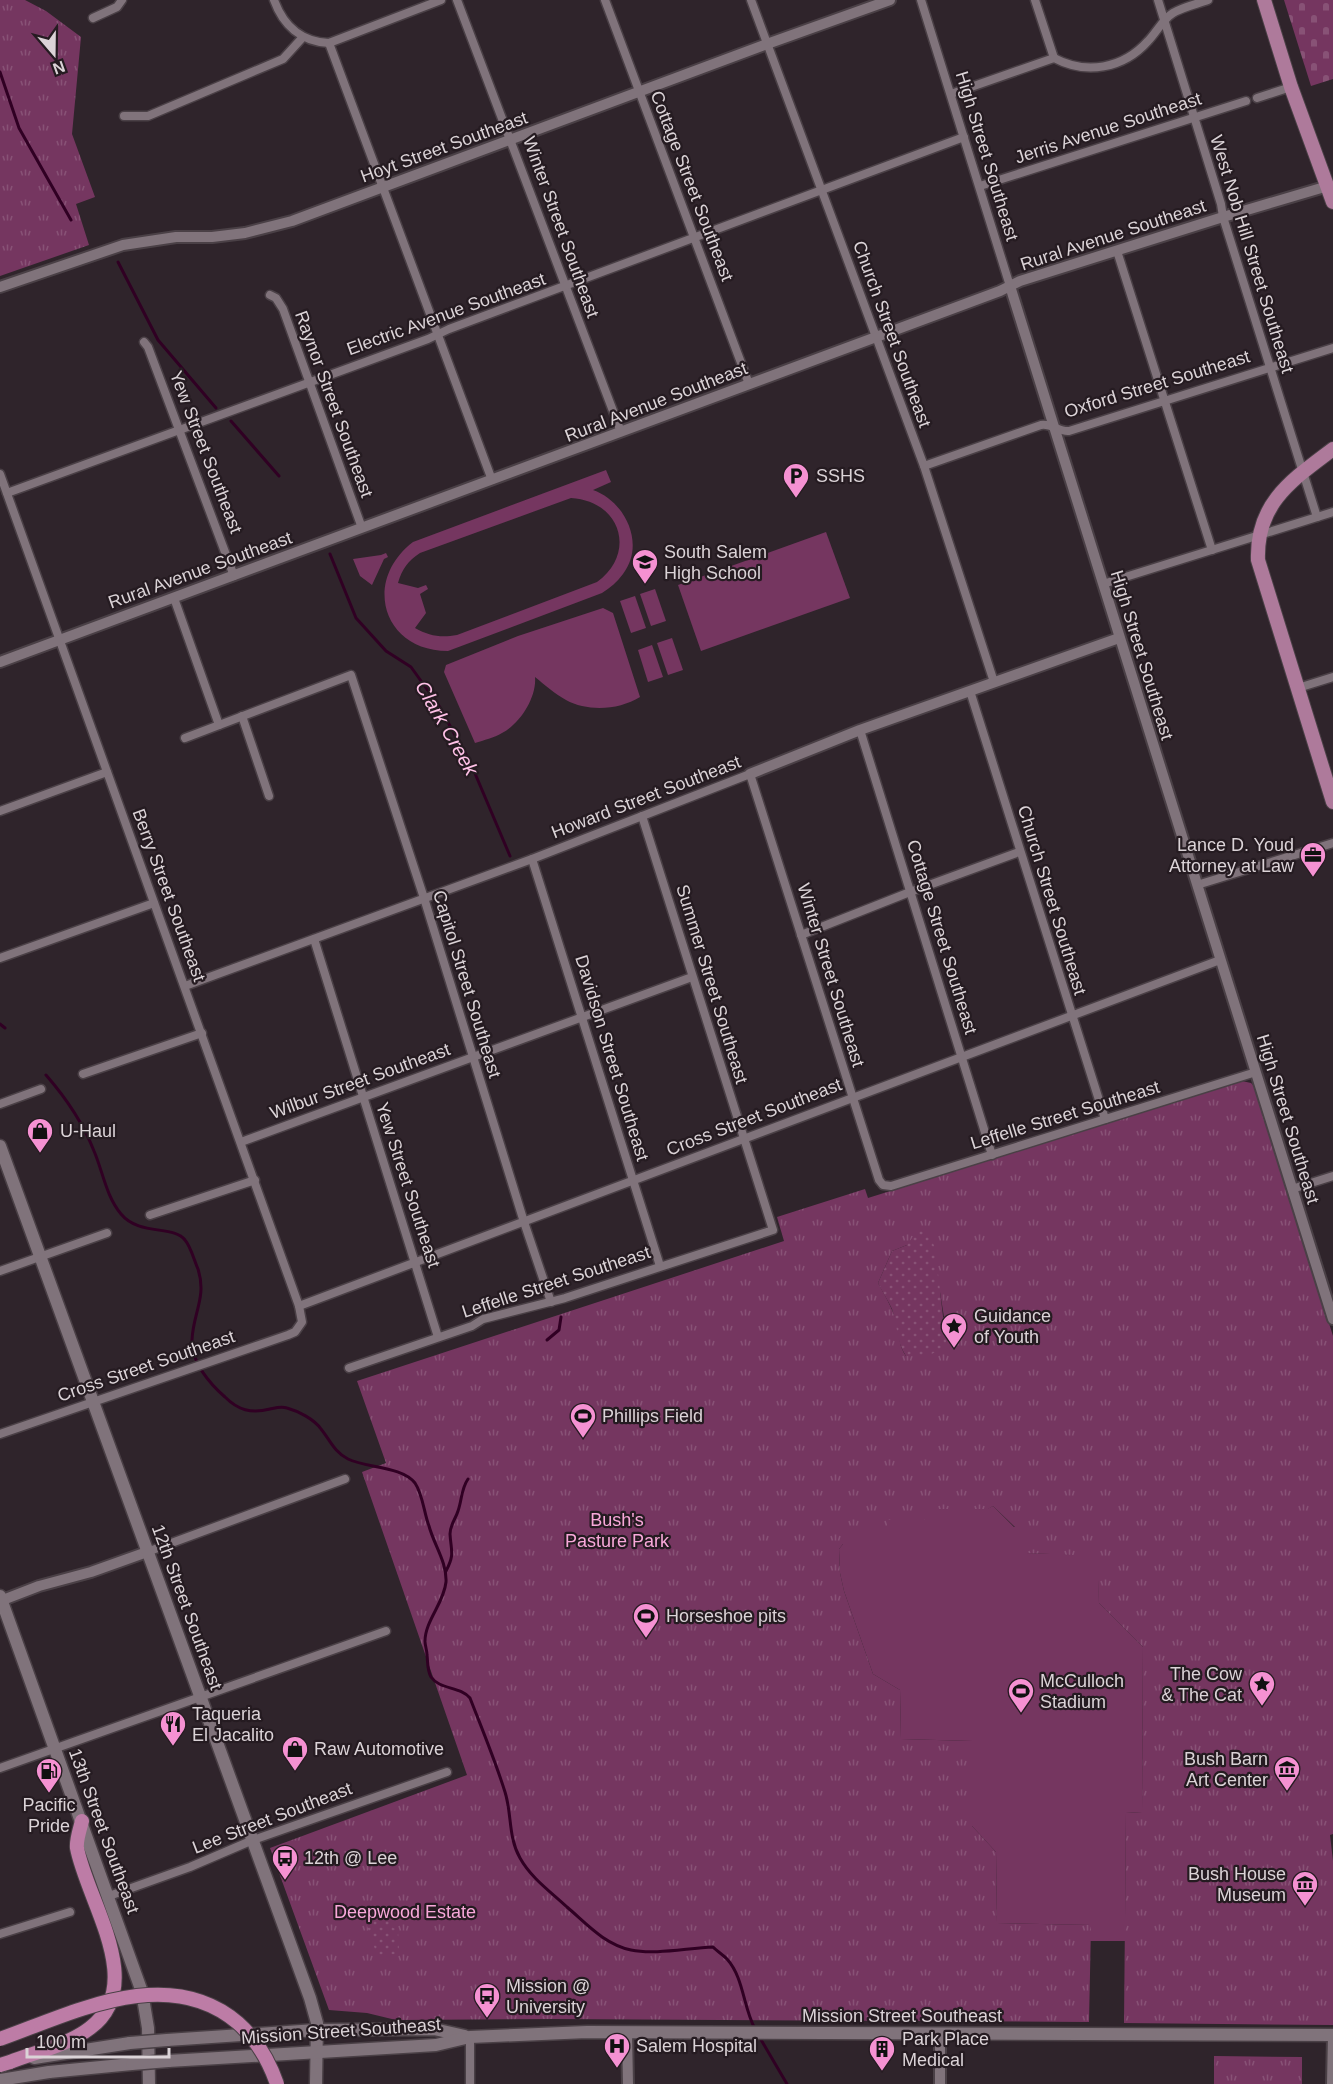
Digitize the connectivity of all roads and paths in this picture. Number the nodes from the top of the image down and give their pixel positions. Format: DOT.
graph roads {
  1 [pos="122,0"];
  2 [pos="274,0"];
  3 [pos="441,0"];
  4 [pos="457,0"];
  5 [pos="604,0"];
  6 [pos="751,0"];
  7 [pos="890,0"];
  8 [pos="921,0"];
  9 [pos="1035,0"];
  10 [pos="1158,0"];
  11 [pos="1208,0"];
  12 [pos="1264,0"];
  13 [pos="93,18"];
  14 [pos="1165,22"];
  15 [pos="303,37"];
  16 [pos="328,43"];
  17 [pos="767,44"];
  18 [pos="1054,58"];
  19 [pos="1291,87"];
  20 [pos="639,92"];
  21 [pos="951,94"];
  22 [pos="1257,98"];
  23 [pos="1246,101"];
  24 [pos="124,116"];
  25 [pos="1193,117"];
  26 [pos="964,137"];
  27 [pos="510,140"];
  28 [pos="1331,185"];
  29 [pos="980,186"];
  30 [pos="382,187"];
  31 [pos="822,191"];
  32 [pos="1333,202"];
  33 [pos="1222,217"];
  34 [pos="694,238"];
  35 [pos="1118,251"];
  36 [pos="1010,286"];
  37 [pos="0,287"];
  38 [pos="565,287"];
  39 [pos="270,295"];
  40 [pos="437,334"];
  41 [pos="876,338"];
  42 [pos="144,342"];
  43 [pos="1333,348"];
  44 [pos="1269,368"];
  45 [pos="308,382"];
  46 [pos="749,384"];
  47 [pos="1165,402"];
  48 [pos="1055,428"];
  49 [pos="180,429"];
  50 [pos="621,432"];
  51 [pos="1333,449"];
  52 [pos="924,466"];
  53 [pos="1303,472"];
  54 [pos="0,474"];
  55 [pos="492,480"];
  56 [pos="7,493"];
  57 [pos="1333,512"];
  58 [pos="1317,517"];
  59 [pos="362,528"];
  60 [pos="1260,535"];
  61 [pos="1212,550"];
  62 [pos="234,576"];
  63 [pos="1103,584"];
  64 [pos="174,598"];
  65 [pos="1119,638"];
  66 [pos="60,640"];
  67 [pos="0,662"];
  68 [pos="1333,676"];
  69 [pos="994,682"];
  70 [pos="1298,688"];
  71 [pos="970,691"];
  72 [pos="242,716"];
  73 [pos="219,725"];
  74 [pos="860,730"];
  75 [pos="184,738"];
  76 [pos="107,772"];
  77 [pos="750,774"];
  78 [pos="269,796"];
  79 [pos="1333,802"];
  80 [pos="0,811"];
  81 [pos="642,816"];
  82 [pos="1333,843"];
  83 [pos="1019,852"];
  84 [pos="532,859"];
  85 [pos="1197,885"];
  86 [pos="910,892"];
  87 [pos="424,898"];
  88 [pos="154,903"];
  89 [pos="801,935"];
  90 [pos="314,939"];
  91 [pos="0,958"];
  92 [pos="1220,960"];
  93 [pos="692,977"];
  94 [pos="185,986"];
  95 [pos="1071,1016"];
  96 [pos="583,1018"];
  97 [pos="202,1033"];
  98 [pos="473,1057"];
  99 [pos="962,1057"];
  100 [pos="1256,1072"];
  101 [pos="83,1074"];
  102 [pos="40,1089"];
  103 [pos="852,1098"];
  104 [pos="363,1099"];
  105 [pos="0,1104"];
  106 [pos="1105,1119"];
  107 [pos="742,1139"];
  108 [pos="241,1142"];
  109 [pos="0,1146"];
  110 [pos="992,1155"];
  111 [pos="1333,1176"];
  112 [pos="255,1180"];
  113 [pos="632,1181"];
  114 [pos="883,1185"];
  115 [pos="1292,1189"];
  116 [pos="150,1215"];
  117 [pos="524,1222"];
  118 [pos="773,1230"];
  119 [pos="106,1233"];
  120 [pos="40,1256"];
  121 [pos="416,1262"];
  122 [pos="660,1266"];
  123 [pos="0,1271"];
  124 [pos="550,1302"];
  125 [pos="299,1306"];
  126 [pos="1333,1319"];
  127 [pos="301,1327"];
  128 [pos="438,1337"];
  129 [pos="349,1368"];
  130 [pos="93,1401"];
  131 [pos="0,1434"];
  132 [pos="345,1479"];
  133 [pos="147,1552"];
  134 [pos="0,1599"];
  135 [pos="386,1630"];
  136 [pos="200,1696"];
  137 [pos="55,1748"];
  138 [pos="0,1768"];
  139 [pos="447,1772"];
  140 [pos="82,1821"];
  141 [pos="253,1840"];
  142 [pos="109,1896"];
  143 [pos="70,1912"];
  144 [pos="0,1934"];
  145 [pos="316,2030"];
  146 [pos="627,2032"];
  147 [pos="940,2034"];
  148 [pos="1333,2035"];
  149 [pos="470,2037"];
  150 [pos="0,2039"];
  151 [pos="316,2052"];
  152 [pos="44,2053"];
  153 [pos="5,2064"];
  154 [pos="0,2080"];
  155 [pos="149,2084"];
  156 [pos="277,2084"];
  157 [pos="316,2084"];
  158 [pos="470,2084"];
  159 [pos="628,2084"];
  160 [pos="940,2084"];
  161 [pos="1332,2084"];
  1 -- 13 [label="street"];
  2 -- 15 [label="street"];
  3 -- 16 [label="street"];
  4 -- 27 [label="street, Winter Street Southeast"];
  5 -- 20 [label="street, Cottage Street Southeast"];
  6 -- 17 [label="street, Church Street Southeast"];
  7 -- 17 [label="street, Hoyt Street Southeast"];
  8 -- 21 [label="street, High Street Southeast"];
  9 -- 18 [label="street"];
  10 -- 14 [label="street, West Nob Hill Street Southeast"];
  11 -- 14 [label="street"];
  12 -- 19 [label="main road"];
  14 -- 18 [label="street"];
  14 -- 25 [label="street, West Nob Hill Street Southeast"];
  15 -- 16 [label="street"];
  15 -- 24 [label="street"];
  16 -- 30 [label="street"];
  17 -- 20 [label="street, Hoyt Street Southeast"];
  17 -- 31 [label="street, Church Street Southeast"];
  18 -- 21 [label="street"];
  19 -- 22 [label="street"];
  19 -- 28 [label="main road"];
  20 -- 27 [label="street, Hoyt Street Southeast"];
  20 -- 34 [label="street, Cottage Street Southeast"];
  21 -- 26 [label="street, High Street Southeast"];
  23 -- 25 [label="street, Jerris Avenue Southeast"];
  25 -- 29 [label="street, Jerris Avenue Southeast"];
  25 -- 33 [label="street, West Nob Hill Street Southeast"];
  26 -- 29 [label="street, High Street Southeast"];
  26 -- 31 [label="street, Electric Avenue Southeast"];
  27 -- 30 [label="street, Hoyt Street Southeast"];
  27 -- 38 [label="street, Winter Street Southeast"];
  28 -- 32 [label="main road"];
  28 -- 33 [label="street, Rural Avenue Southeast"];
  29 -- 36 [label="street, High Street Southeast"];
  30 -- 37 [label="street, Hoyt Street Southeast"];
  30 -- 40 [label="street"];
  31 -- 34 [label="street, Electric Avenue Southeast"];
  31 -- 41 [label="street, Church Street Southeast"];
  33 -- 35 [label="street, Rural Avenue Southeast"];
  33 -- 44 [label="street, West Nob Hill Street Southeast"];
  34 -- 38 [label="street, Electric Avenue Southeast"];
  34 -- 46 [label="street, Cottage Street Southeast"];
  35 -- 36 [label="street, Rural Avenue Southeast"];
  35 -- 47 [label="street"];
  36 -- 41 [label="street, Rural Avenue Southeast"];
  36 -- 48 [label="street, High Street Southeast"];
  38 -- 40 [label="street, Electric Avenue Southeast"];
  38 -- 50 [label="street, Winter Street Southeast"];
  39 -- 45 [label="street, Raynor Street Southeast"];
  40 -- 45 [label="street, Electric Avenue Southeast"];
  40 -- 55 [label="street"];
  41 -- 46 [label="street, Rural Avenue Southeast"];
  41 -- 52 [label="street, Church Street Southeast"];
  42 -- 49 [label="street, Yew Street Southeast"];
  43 -- 44 [label="street, Oxford Street Southeast"];
  44 -- 47 [label="street, Oxford Street Southeast"];
  44 -- 53 [label="street, West Nob Hill Street Southeast"];
  45 -- 49 [label="street, Electric Avenue Southeast"];
  45 -- 59 [label="street, Raynor Street Southeast"];
  46 -- 50 [label="street, Rural Avenue Southeast"];
  47 -- 48 [label="street, Oxford Street Southeast"];
  47 -- 61 [label="street"];
  48 -- 52 [label="street, Oxford Street Southeast"];
  48 -- 63 [label="street, High Street Southeast"];
  49 -- 56 [label="street, Electric Avenue Southeast"];
  49 -- 62 [label="street, Yew Street Southeast"];
  50 -- 55 [label="street, Rural Avenue Southeast"];
  51 -- 53 [label="main road"];
  52 -- 69 [label="street, Church Street Southeast"];
  53 -- 58 [label="street, West Nob Hill Street Southeast"];
  53 -- 60 [label="main road"];
  54 -- 56 [label="street, Berry Street Southeast"];
  55 -- 59 [label="street, Rural Avenue Southeast"];
  56 -- 66 [label="street, Berry Street Southeast"];
  57 -- 58 [label="street"];
  58 -- 60 [label="street"];
  59 -- 62 [label="street, Rural Avenue Southeast"];
  60 -- 61 [label="street"];
  60 -- 70 [label="main road"];
  61 -- 63 [label="street"];
  62 -- 64 [label="street, Rural Avenue Southeast"];
  63 -- 65 [label="street, High Street Southeast"];
  64 -- 66 [label="street, Rural Avenue Southeast"];
  64 -- 73 [label="street"];
  65 -- 69 [label="street, Howard Street Southeast"];
  65 -- 85 [label="street, High Street Southeast"];
  66 -- 67 [label="street, Rural Avenue Southeast"];
  66 -- 76 [label="street, Berry Street Southeast"];
  68 -- 70 [label="street"];
  69 -- 71 [label="street, Howard Street Southeast"];
  70 -- 79 [label="main road"];
  71 -- 74 [label="street, Howard Street Southeast"];
  71 -- 83 [label="street, Church Street Southeast"];
  72 -- 73 [label="street"];
  72 -- 78 [label="street"];
  72 -- 87 [label="street, Capitol Street Southeast"];
  73 -- 75 [label="street"];
  74 -- 77 [label="street, Howard Street Southeast"];
  74 -- 86 [label="street, Cottage Street Southeast"];
  76 -- 80 [label="street"];
  76 -- 88 [label="street, Berry Street Southeast"];
  77 -- 81 [label="street, Howard Street Southeast"];
  77 -- 89 [label="street, Winter Street Southeast"];
  81 -- 84 [label="street, Howard Street Southeast"];
  81 -- 93 [label="street, Summer Street Southeast"];
  82 -- 85 [label="street"];
  83 -- 86 [label="street"];
  83 -- 95 [label="street, Church Street Southeast"];
  84 -- 87 [label="street, Howard Street Southeast"];
  84 -- 96 [label="street, Davidson Street Southeast"];
  85 -- 92 [label="street, High Street Southeast"];
  86 -- 89 [label="street"];
  86 -- 99 [label="street, Cottage Street Southeast"];
  87 -- 90 [label="street, Howard Street Southeast"];
  87 -- 98 [label="street, Capitol Street Southeast"];
  88 -- 91 [label="street"];
  88 -- 94 [label="street, Berry Street Southeast"];
  89 -- 103 [label="street, Winter Street Southeast"];
  90 -- 94 [label="street, Howard Street Southeast"];
  90 -- 104 [label="street, Yew Street Southeast"];
  92 -- 95 [label="street, Cross Street Southeast"];
  92 -- 100 [label="street, High Street Southeast"];
  93 -- 96 [label="street, Wilbur Street Southeast"];
  93 -- 107 [label="street, Summer Street Southeast"];
  94 -- 97 [label="street, Berry Street Southeast"];
  95 -- 99 [label="street, Cross Street Southeast"];
  95 -- 106 [label="street, Church Street Southeast"];
  96 -- 98 [label="street, Wilbur Street Southeast"];
  96 -- 113 [label="street, Davidson Street Southeast"];
  97 -- 101 [label="street"];
  97 -- 108 [label="street, Berry Street Southeast"];
  98 -- 104 [label="street, Wilbur Street Southeast"];
  98 -- 117 [label="street, Capitol Street Southeast"];
  99 -- 103 [label="street, Cross Street Southeast"];
  99 -- 110 [label="street, Cottage Street Southeast"];
  100 -- 106 [label="street, Leffelle Street Southeast"];
  100 -- 115 [label="street, High Street Southeast"];
  102 -- 105 [label="street"];
  103 -- 107 [label="street, Cross Street Southeast"];
  103 -- 114 [label="street, Winter Street Southeast"];
  104 -- 108 [label="street, Wilbur Street Southeast"];
  104 -- 121 [label="street, Yew Street Southeast"];
  106 -- 110 [label="street, Leffelle Street Southeast"];
  107 -- 113 [label="street, Cross Street Southeast"];
  107 -- 118 [label="street, Summer Street Southeast"];
  108 -- 112 [label="street, Berry Street Southeast"];
  109 -- 120 [label="main road, 12th Street Southeast"];
  110 -- 114 [label="street, Leffelle Street Southeast"];
  111 -- 115 [label="street"];
  112 -- 116 [label="street"];
  112 -- 125 [label="street, Berry Street Southeast"];
  113 -- 117 [label="street, Cross Street Southeast"];
  113 -- 122 [label="street, Davidson Street Southeast"];
  115 -- 126 [label="street, High Street Southeast"];
  117 -- 121 [label="street, Cross Street Southeast"];
  117 -- 124 [label="street, Capitol Street Southeast"];
  118 -- 122 [label="street, Leffelle Street Southeast"];
  119 -- 120 [label="street"];
  120 -- 123 [label="street"];
  120 -- 130 [label="main road, 12th Street Southeast"];
  121 -- 125 [label="street, Cross Street Southeast"];
  121 -- 128 [label="street, Yew Street Southeast"];
  122 -- 124 [label="street, Leffelle Street Southeast"];
  124 -- 128 [label="street, Leffelle Street Southeast"];
  125 -- 127 [label="street, Berry Street Southeast"];
  127 -- 130 [label="street, Cross Street Southeast"];
  128 -- 129 [label="street, Leffelle Street Southeast"];
  130 -- 131 [label="street, Cross Street Southeast"];
  130 -- 133 [label="main road, 12th Street Southeast"];
  132 -- 133 [label="street"];
  133 -- 134 [label="street"];
  133 -- 136 [label="main road, 12th Street Southeast"];
  134 -- 137 [label="main road, 13th Street Southeast"];
  135 -- 136 [label="street"];
  136 -- 137 [label="street"];
  136 -- 141 [label="main road, 12th Street Southeast"];
  137 -- 138 [label="street"];
  137 -- 140 [label="main road, 13th Street Southeast"];
  139 -- 141 [label="street, Lee Street Southeast"];
  140 -- 142 [label="main road, 13th Street Southeast"];
  140 -- 152 [label="highway"];
  141 -- 142 [label="street, Lee Street Southeast"];
  141 -- 145 [label="main road, 12th Street Southeast"];
  142 -- 155 [label="main road, 13th Street Southeast"];
  143 -- 144 [label="street"];
  145 -- 149 [label="main road, Mission Street Southeast"];
  145 -- 151 [label="main road, 12th Street Southeast"];
  145 -- 152 [label="main road, Mission Street Southeast, bridge"];
  146 -- 147 [label="main road, Mission Street Southeast"];
  146 -- 149 [label="main road, Mission Street Southeast"];
  146 -- 159 [label="street"];
  147 -- 148 [label="main road, Mission Street Southeast"];
  147 -- 160 [label="street"];
  148 -- 161 [label="street"];
  149 -- 151 [label="main road, Mission Street Southeast"];
  149 -- 158 [label="street"];
  150 -- 156 [label="highway, bridge"];
  151 -- 154 [label="main road, Mission Street Southeast, bridge"];
  151 -- 157 [label="main road, 12th Street Southeast"];
  152 -- 153 [label="highway"];
}
